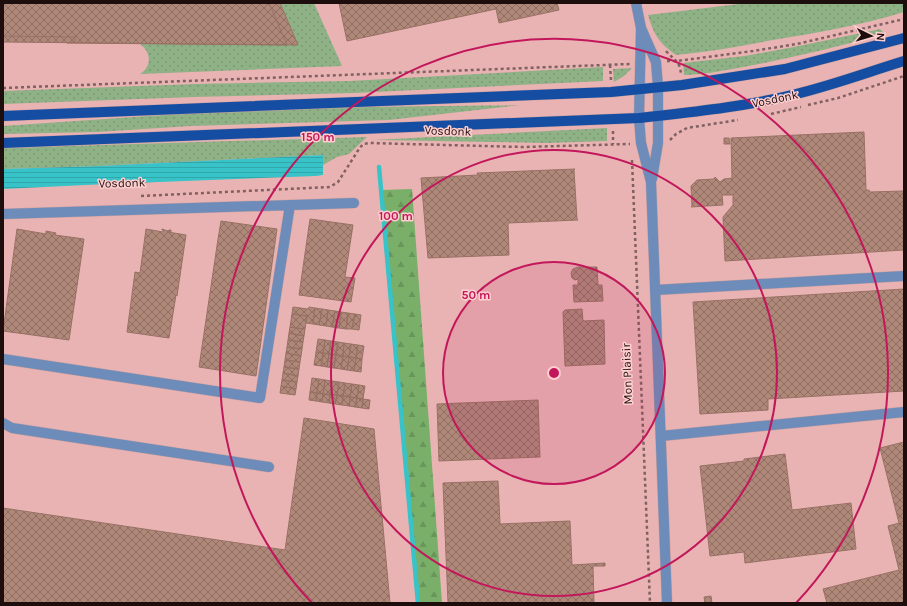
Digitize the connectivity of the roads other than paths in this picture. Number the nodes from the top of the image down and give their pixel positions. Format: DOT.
graph roads {
  1 [pos="636,3"];
  2 [pos="641,28"];
  3 [pos="904,38"];
  4 [pos="904,61"];
  5 [pos="658,87"];
  6 [pos="640,89"];
  7 [pos="3,116"];
  8 [pos="658,116"];
  9 [pos="639,118"];
  10 [pos="3,143"];
  11 [pos="651,182"];
  12 [pos="354,202"];
  13 [pos="290,205"];
  14 [pos="3,214"];
  15 [pos="904,276"];
  16 [pos="655,290"];
  17 [pos="3,359"];
  18 [pos="904,412"];
  19 [pos="3,423"];
  20 [pos="661,436"];
  21 [pos="269,467"];
  22 [pos="668,603"];
  1 -- 2 [label="street"];
  2 -- 5 [label="street"];
  2 -- 6 [label="street"];
  3 -- 5 [label="main road"];
  4 -- 8 [label="main road, Vosdonk"];
  5 -- 6 [label="main road"];
  5 -- 8 [label="street"];
  6 -- 7 [label="main road"];
  6 -- 9 [label="street"];
  8 -- 9 [label="main road, Vosdonk"];
  8 -- 11 [label="street"];
  9 -- 10 [label="main road, Vosdonk"];
  9 -- 11 [label="street"];
  11 -- 16 [label="street"];
  12 -- 13 [label="street"];
  13 -- 14 [label="street"];
  13 -- 17 [label="street"];
  15 -- 16 [label="street"];
  16 -- 20 [label="street"];
  18 -- 20 [label="street"];
  19 -- 21 [label="street"];
  20 -- 22 [label="street"];
}
